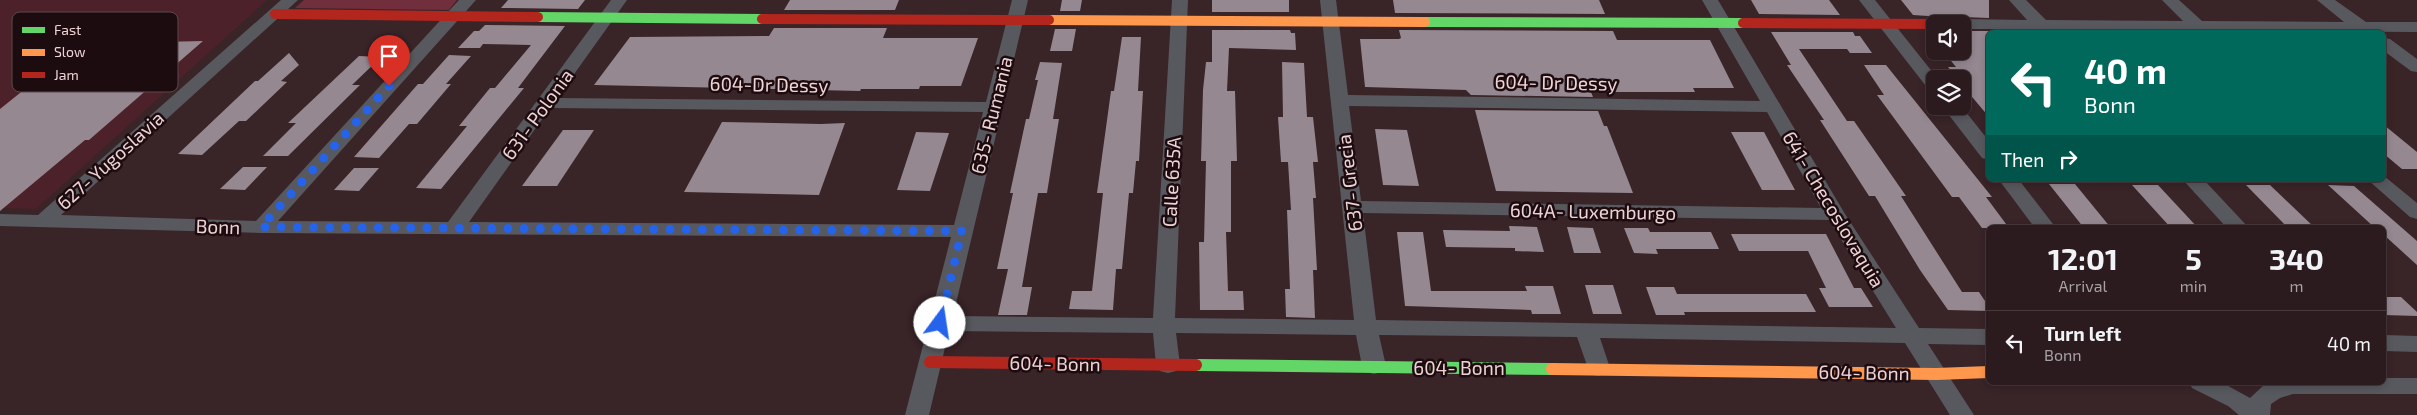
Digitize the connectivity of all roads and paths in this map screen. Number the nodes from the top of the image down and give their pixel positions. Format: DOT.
graph roads {
  1 [pos="290,0"];
  2 [pos="468,0"];
  3 [pos="620,0"];
  4 [pos="1020,0"];
  5 [pos="1328,0"];
  6 [pos="1710,0"];
  7 [pos="1867,0"];
  8 [pos="2017,0"];
  9 [pos="2170,0"];
  10 [pos="2325,0"];
  11 [pos="1180,10"];
  12 [pos="274,14"];
  13 [pos="453,15"];
  14 [pos="607,18"];
  15 [pos="1015,19"];
  16 [pos="1330,20"];
  17 [pos="1724,24"];
  18 [pos="1886,24"];
  19 [pos="1926,24"];
  20 [pos="1971,24"];
  21 [pos="2417,27"];
  22 [pos="2045,28"];
  23 [pos="2203,29"];
  24 [pos="2365,29"];
  25 [pos="2386,44"];
  26 [pos="2417,67"];
  27 [pos="1926,75"];
  28 [pos="1339,100"];
  29 [pos="545,103"];
  30 [pos="992,107"];
  31 [pos="1772,107"];
  32 [pos="1958,115"];
  33 [pos="1986,150"];
  34 [pos="2011,182"];
  35 [pos="2195,182"];
  36 [pos="2380,182"];
  37 [pos="1352,207"];
  38 [pos="2417,213"];
  39 [pos="1835,214"];
  40 [pos="0,220"];
  41 [pos="43,221"];
  42 [pos="2044,225"];
  43 [pos="2236,225"];
  44 [pos="261,227"];
  45 [pos="455,227"];
  46 [pos="962,231"];
  47 [pos="940,323"];
  48 [pos="1164,326"];
  49 [pos="1366,329"];
  50 [pos="1586,330"];
  51 [pos="1911,336"];
  52 [pos="1986,337"];
  53 [pos="2386,344"];
  54 [pos="2417,344"];
  55 [pos="930,362"];
  56 [pos="1168,364"];
  57 [pos="1374,366"];
  58 [pos="1598,368"];
  59 [pos="1986,372"];
  60 [pos="1936,374"];
  61 [pos="2400,382"];
  62 [pos="2386,383"];
  63 [pos="2206,385"];
  64 [pos="2320,385"];
  65 [pos="917,415"];
  66 [pos="1962,415"];
  67 [pos="2256,415"];
  1 -- 12 [label="street, 627- Yugoslavia"];
  2 -- 13 [label="street"];
  3 -- 14 [label="street, 631- Polonia"];
  4 -- 15 [label="street, 635- Rumania"];
  5 -- 16 [label="street, 637- Grecia"];
  6 -- 17 [label="street, 641- Checoslovaquia"];
  7 -- 18 [label="street"];
  8 -- 22 [label="street"];
  9 -- 23 [label="street"];
  10 -- 24 [label="street"];
  11 -- 15 [label="street"];
  11 -- 16 [label="street"];
  11 -- 48 [label="street, Calle 635A"];
  12 -- 13 [label="street"];
  12 -- 41 [label="street, 627- Yugoslavia"];
  13 -- 14 [label="street"];
  13 -- 44 [label="street"];
  14 -- 15 [label="street"];
  14 -- 29 [label="street, 631- Polonia"];
  15 -- 30 [label="street, 635- Rumania"];
  16 -- 17 [label="street"];
  16 -- 28 [label="street, 637- Grecia"];
  17 -- 18 [label="street"];
  17 -- 31 [label="street, 641- Checoslovaquia"];
  18 -- 19 [label="street"];
  18 -- 27 [label="street"];
  20 -- 22 [label="street"];
  21 -- 24 [label="street"];
  22 -- 23 [label="street"];
  23 -- 24 [label="street"];
  25 -- 26 [label="street"];
  28 -- 31 [label="street, 604- Dr Dessy"];
  28 -- 37 [label="street, 637- Grecia"];
  29 -- 30 [label="street, 604-Dr Dessy"];
  29 -- 45 [label="street, 631- Polonia"];
  30 -- 46 [label="street, 635- Rumania"];
  31 -- 39 [label="street, 641- Checoslovaquia"];
  32 -- 33 [label="street"];
  34 -- 42 [label="street"];
  35 -- 43 [label="street"];
  36 -- 38 [label="street"];
  37 -- 39 [label="street, 604A- Luxemburgo"];
  37 -- 49 [label="street, 637- Grecia"];
  39 -- 51 [label="street, 641- Checoslovaquia"];
  40 -- 41 [label="street"];
  41 -- 44 [label="street, Bonn"];
  44 -- 45 [label="street, Bonn"];
  45 -- 46 [label="street, Bonn"];
  46 -- 47 [label="street, 635- Rumania"];
  47 -- 48 [label="street, 604- Bonn"];
  47 -- 55 [label="street, 635- Rumania"];
  48 -- 49 [label="street, 604- Bonn"];
  48 -- 56 [label="street, Calle 635A"];
  49 -- 50 [label="street, 604- Bonn"];
  49 -- 57 [label="street, 637- Grecia"];
  50 -- 51 [label="street, 604- Bonn"];
  50 -- 58 [label="street"];
  51 -- 52 [label="street, 604- Bonn"];
  51 -- 60 [label="street, 641- Checoslovaquia"];
  53 -- 54 [label="street"];
  55 -- 56 [label="street, 604- Bonn"];
  55 -- 65 [label="street, 635- Rumania"];
  56 -- 57 [label="street, 604- Bonn"];
  57 -- 58 [label="street, 604- Bonn"];
  58 -- 60 [label="street, 604- Bonn"];
  59 -- 60 [label="street, 604- Bonn"];
  60 -- 66 [label="street, 641- Checoslovaquia"];
  61 -- 62 [label="street"];
  63 -- 67 [label="street"];
  64 -- 67 [label="street"];
}
